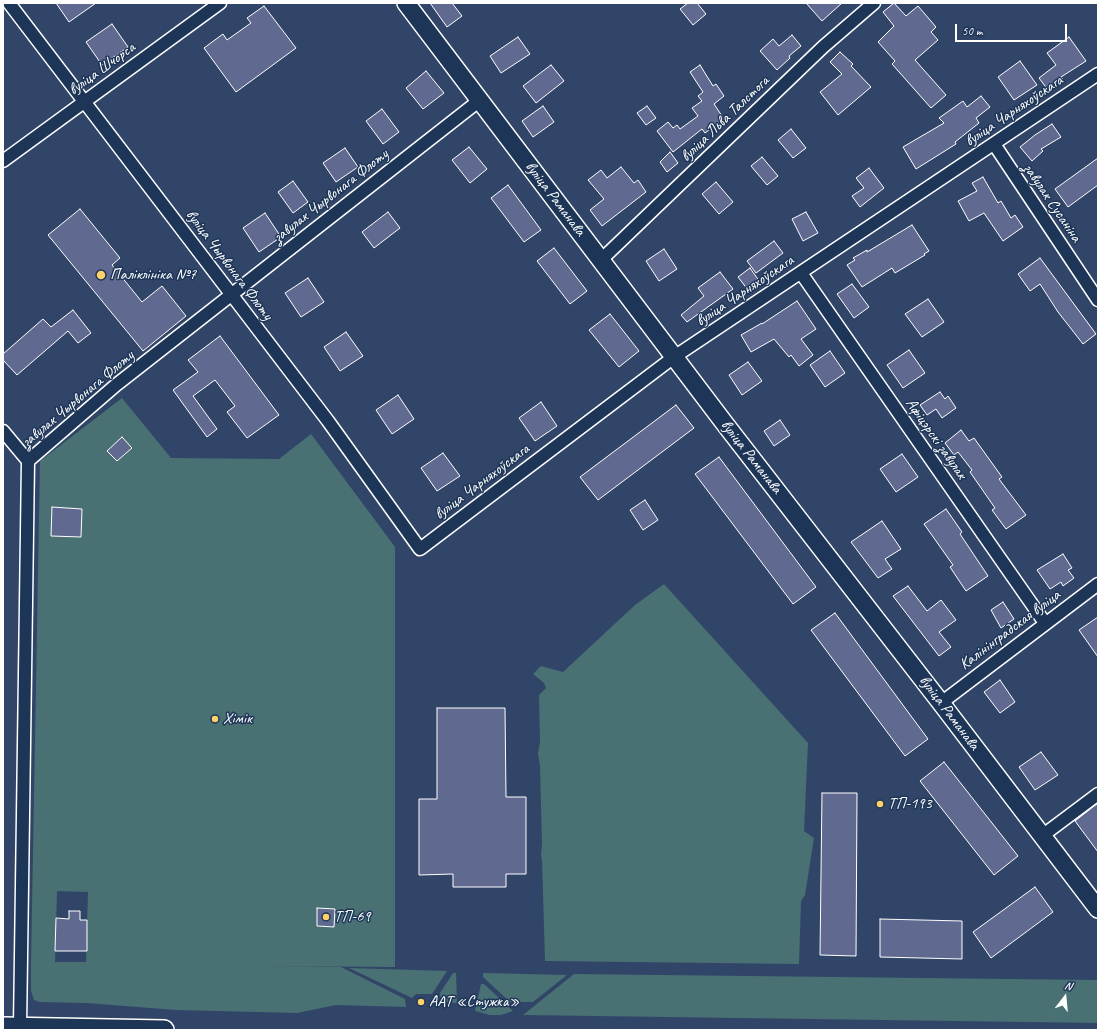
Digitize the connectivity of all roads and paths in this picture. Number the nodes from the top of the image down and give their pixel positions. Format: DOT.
graph roads {
  1 [pos="9,3"];
  2 [pos="406,3"];
  3 [pos="874,3"];
  4 [pos="215,5"];
  5 [pos="1098,74"];
  6 [pos="480,100"];
  7 [pos="85,102"];
  8 [pos="994,144"];
  9 [pos="3,161"];
  10 [pos="601,260"];
  11 [pos="801,273"];
  12 [pos="232,295"];
  13 [pos="1098,300"];
  14 [pos="674,357"];
  15 [pos="3,430"];
  16 [pos="28,461"];
  17 [pos="420,548"];
  18 [pos="1098,584"];
  19 [pos="1045,623"];
  20 [pos="941,703"];
  21 [pos="1098,794"];
  22 [pos="1042,836"];
  23 [pos="1098,909"];
  24 [pos="14,1028"];
  25 [pos="164,1030"];
  1 -- 7 [label="street, вуліца Чырвонага Флоту"];
  2 -- 6 [label="main road, вуліца Раманава"];
  3 -- 10 [label="street, вуліца Льва Талстога"];
  4 -- 7 [label="street, вуліца Шчорса"];
  5 -- 8 [label="street, вуліца Чарняхоўскага"];
  6 -- 10 [label="main road, вуліца Раманава"];
  6 -- 12 [label="street, завулак Чырвонага Флоту"];
  7 -- 9 [label="street, вуліца Шчорса"];
  7 -- 12 [label="street, вуліца Чырвонага Флоту"];
  8 -- 11 [label="street, вуліца Чарняхоўскага"];
  8 -- 13 [label="street, завулак Сусаніна"];
  10 -- 14 [label="main road, вуліца Раманава"];
  11 -- 14 [label="street, вуліца Чарняхоўскага"];
  11 -- 19 [label="street, Афіцэрскі завулак"];
  12 -- 16 [label="street, завулак Чырвонага Флоту"];
  12 -- 17 [label="street, вуліца Чырвонага Флоту"];
  14 -- 17 [label="street, вуліца Чарняхоўскага"];
  14 -- 20 [label="main road, вуліца Раманава"];
  15 -- 16 [label="street"];
  16 -- 24 [label="street, завулак Чырвонага Флоту"];
  18 -- 19 [label="street, Калінінградская вуліца"];
  19 -- 20 [label="street, Калінінградская вуліца"];
  20 -- 22 [label="main road, вуліца Раманава"];
  21 -- 22 [label="street"];
  22 -- 23 [label="main road, вуліца Раманава"];
  24 -- 25 [label="main road"];
}
